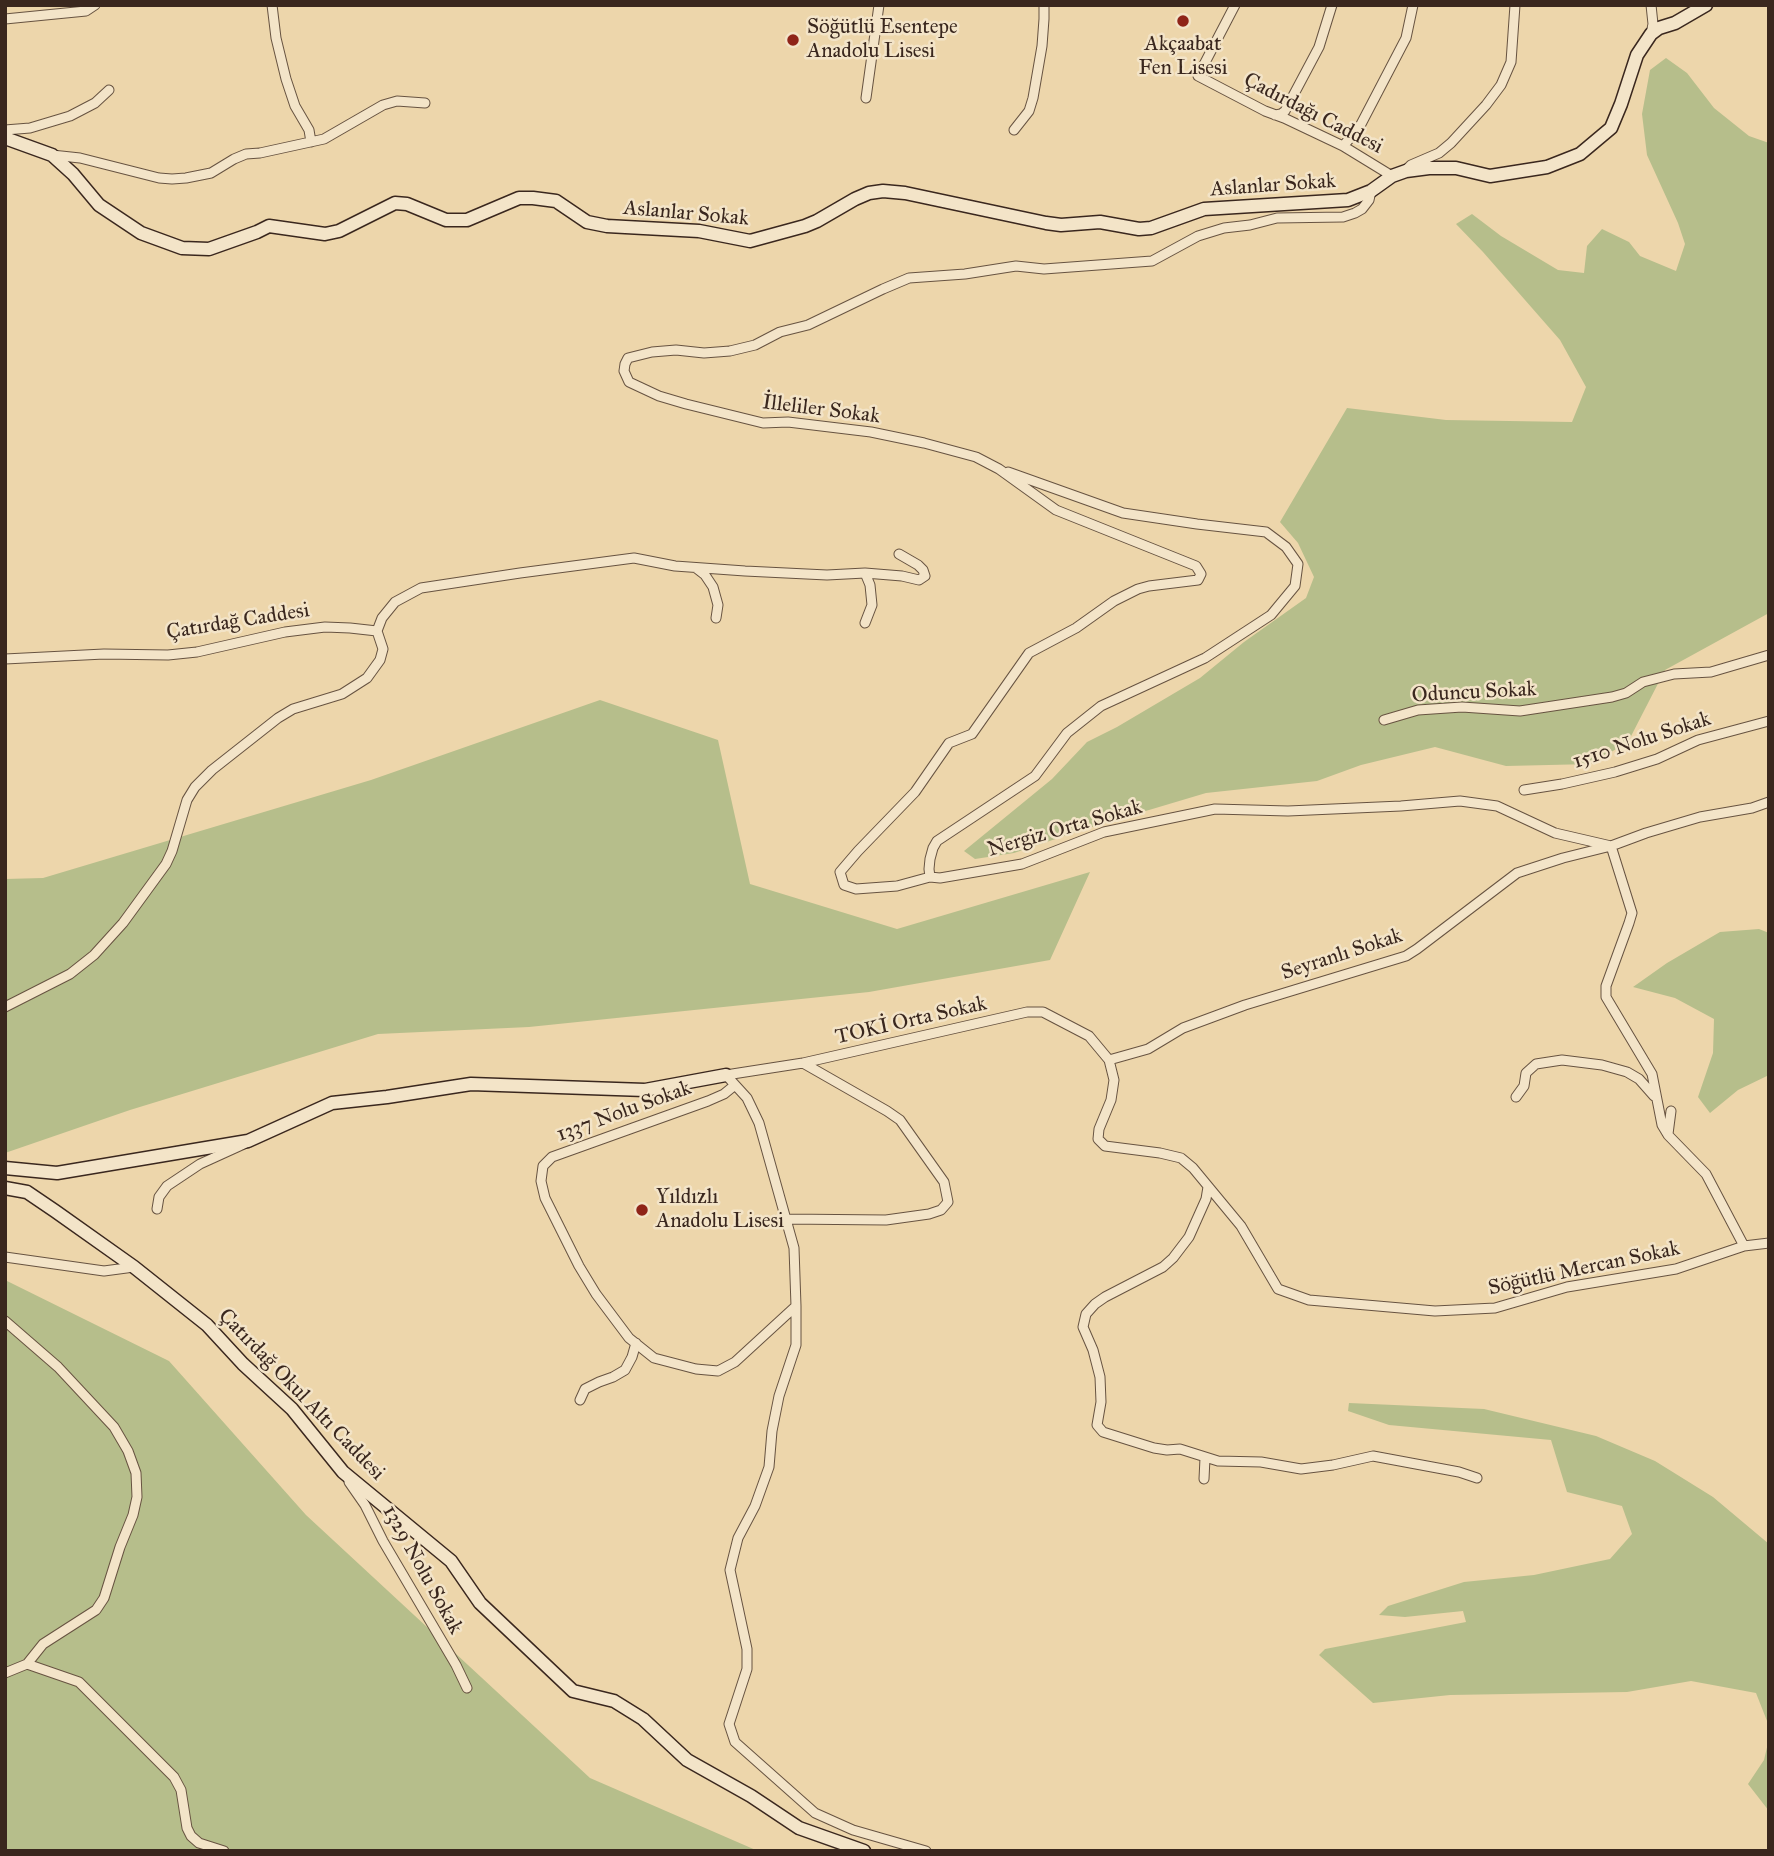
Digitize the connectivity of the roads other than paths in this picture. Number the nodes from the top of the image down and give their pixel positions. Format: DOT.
graph roads {
  1 [pos="95,5"];
  2 [pos="272,5"];
  3 [pos="879,5"];
  4 [pos="1044,5"];
  5 [pos="1235,5"];
  6 [pos="1332,5"];
  7 [pos="1413,5"];
  8 [pos="1515,5"];
  9 [pos="1650,5"];
  10 [pos="1706,5"];
  11 [pos="5,19"];
  12 [pos="1651,34"];
  13 [pos="109,90"];
  14 [pos="866,98"];
  15 [pos="425,103"];
  16 [pos="1275,115"];
  17 [pos="5,130"];
  18 [pos="1014,130"];
  19 [pos="5,138"];
  20 [pos="311,142"];
  21 [pos="1343,146"];
  22 [pos="52,155"];
  23 [pos="1406,171"];
  24 [pos="1392,176"];
  25 [pos="1371,191"];
  26 [pos="999,470"];
  27 [pos="899,555"];
  28 [pos="694,567"];
  29 [pos="865,573"];
  30 [pos="716,618"];
  31 [pos="865,624"];
  32 [pos="377,631"];
  33 [pos="1769,655"];
  34 [pos="5,659"];
  35 [pos="1384,720"];
  36 [pos="1769,721"];
  37 [pos="1524,790"];
  38 [pos="1769,802"];
  39 [pos="1611,846"];
  40 [pos="930,877"];
  41 [pos="5,1007"];
  42 [pos="1109,1060"];
  43 [pos="803,1063"];
  44 [pos="731,1080"];
  45 [pos="1516,1097"];
  46 [pos="1656,1097"];
  47 [pos="1671,1111"];
  48 [pos="1668,1135"];
  49 [pos="248,1141"];
  50 [pos="5,1168"];
  51 [pos="1208,1187"];
  52 [pos="5,1188"];
  53 [pos="158,1209"];
  54 [pos="786,1219"];
  55 [pos="1769,1243"];
  56 [pos="1744,1246"];
  57 [pos="5,1257"];
  58 [pos="134,1267"];
  59 [pos="796,1306"];
  60 [pos="5,1321"];
  61 [pos="636,1343"];
  62 [pos="580,1400"];
  63 [pos="1205,1458"];
  64 [pos="343,1472"];
  65 [pos="1477,1478"];
  66 [pos="1204,1479"];
  67 [pos="27,1664"];
  68 [pos="5,1673"];
  69 [pos="467,1688"];
  70 [pos="224,1851"];
  71 [pos="864,1851"];
  72 [pos="926,1851"];
  1 -- 11 [label="street"];
  2 -- 20 [label="street"];
  3 -- 14 [label="street"];
  4 -- 18 [label="street"];
  5 -- 16 [label="street, Çadırdağı Caddesi"];
  6 -- 16 [label="street"];
  7 -- 21 [label="street"];
  8 -- 23 [label="street"];
  9 -- 12 [label="street"];
  10 -- 12 [label="street"];
  12 -- 23 [label="street, Çadırdağı Caddesi"];
  13 -- 17 [label="street"];
  15 -- 20 [label="street"];
  16 -- 21 [label="street, Çadırdağı Caddesi"];
  19 -- 22 [label="street"];
  20 -- 22 [label="street"];
  21 -- 24 [label="street, Çadırdağı Caddesi"];
  22 -- 25 [label="street, Aslanlar Sokak"];
  23 -- 24 [label="street, Çadırdağı Caddesi"];
  24 -- 25 [label="street, Aslanlar Sokak"];
  25 -- 26 [label="street, İlleliler Sokak"];
  26 -- 40 [label="street, İlleliler Sokak"];
  26 -- 40 [label="street, Nergiz Orta Sokak"];
  27 -- 29 [label="street"];
  28 -- 29 [label="street"];
  28 -- 30 [label="street"];
  28 -- 32 [label="street"];
  29 -- 31 [label="street"];
  32 -- 34 [label="street, Çatırdağ Caddesi"];
  32 -- 41 [label="street"];
  33 -- 35 [label="street, Oduncu Sokak"];
  36 -- 37 [label="street, 1510 Nolu Sokak"];
  38 -- 39 [label="street"];
  39 -- 40 [label="street, Nergiz Orta Sokak"];
  39 -- 42 [label="street, Seyranlı Sokak"];
  39 -- 46 [label="street"];
  42 -- 43 [label="street, TOKİ Orta Sokak"];
  42 -- 51 [label="street"];
  43 -- 44 [label="street, TOKİ Orta Sokak"];
  43 -- 54 [label="street"];
  44 -- 49 [label="street"];
  44 -- 54 [label="street"];
  44 -- 61 [label="street, 1337 Nolu Sokak"];
  45 -- 46 [label="street"];
  46 -- 48 [label="street"];
  47 -- 48 [label="street"];
  48 -- 56 [label="street"];
  49 -- 50 [label="street"];
  49 -- 53 [label="street"];
  51 -- 56 [label="street, Söğütlü Mercan Sokak"];
  51 -- 63 [label="street"];
  52 -- 58 [label="street, Çatırdağ Okul Altı Caddesi"];
  54 -- 59 [label="street"];
  55 -- 56 [label="street, Söğütlü Mercan Sokak"];
  57 -- 58 [label="street"];
  58 -- 64 [label="street, Çatırdağ Okul Altı Caddesi"];
  59 -- 61 [label="street, 1337 Nolu Sokak"];
  59 -- 72 [label="street"];
  60 -- 67 [label="street"];
  61 -- 62 [label="street"];
  63 -- 65 [label="street"];
  63 -- 66 [label="street"];
  64 -- 69 [label="street, 1329 Nolu Sokak"];
  64 -- 71 [label="street, Çatırdağ Okul Altı Caddesi"];
  67 -- 68 [label="street"];
  67 -- 70 [label="street"];
}
